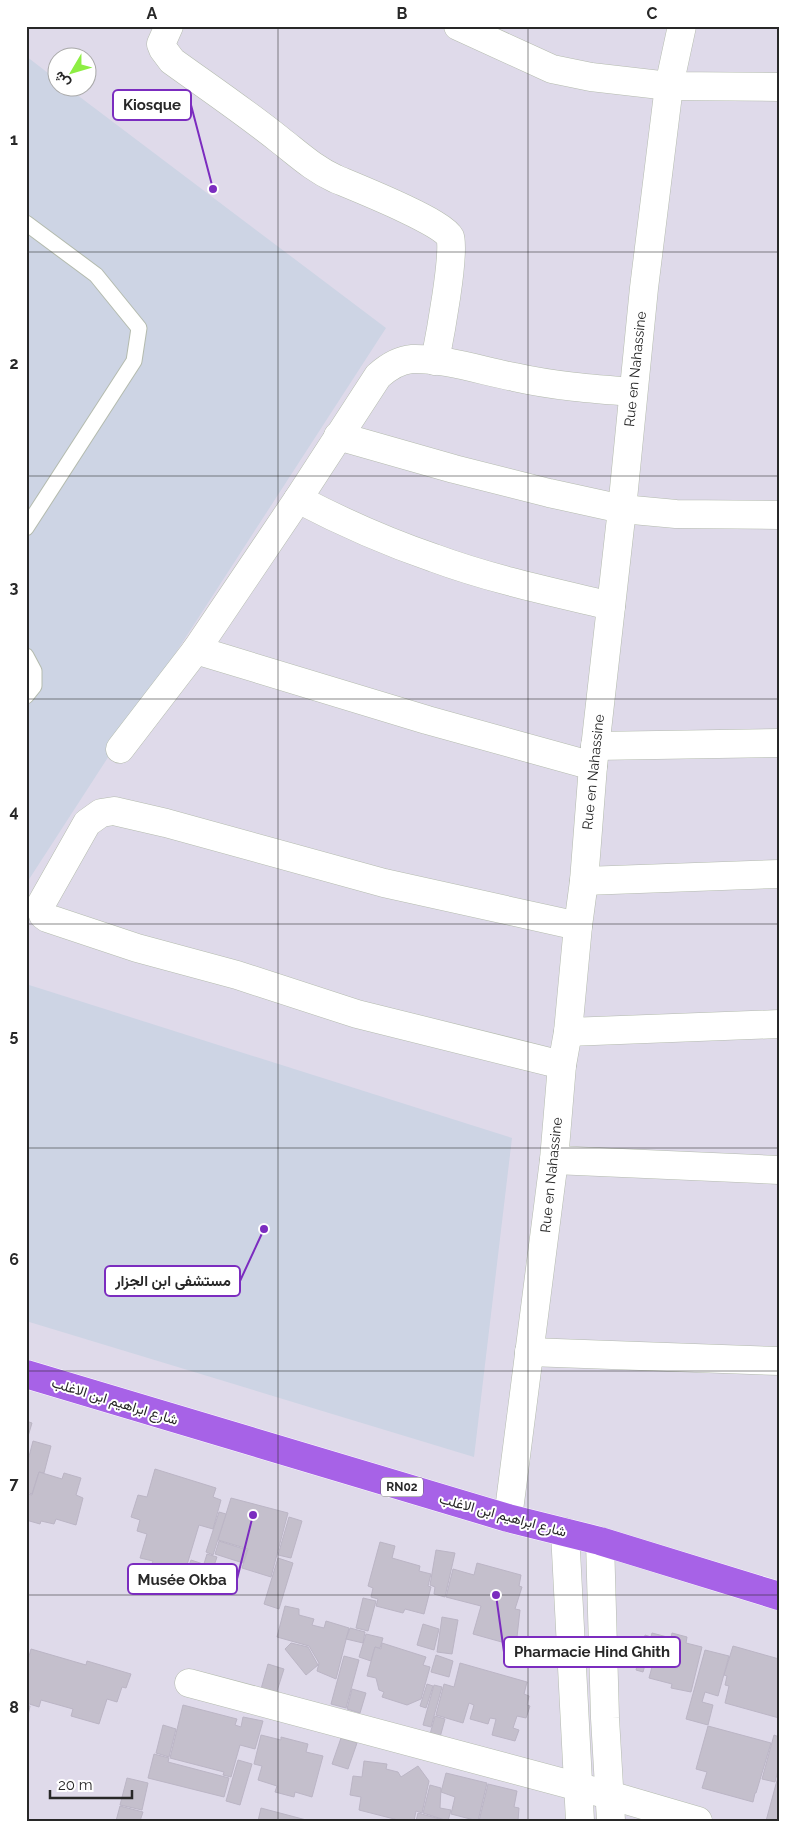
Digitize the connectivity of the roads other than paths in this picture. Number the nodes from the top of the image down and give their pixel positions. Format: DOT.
graph roads {
  1 [pos="169,26"];
  2 [pos="458,26"];
  3 [pos="682,26"];
  4 [pos="669,86"];
  5 [pos="779,87"];
  6 [pos="26,223"];
  7 [pos="435,361"];
  8 [pos="633,392"];
  9 [pos="338,436"];
  10 [pos="298,499"];
  11 [pos="622,509"];
  12 [pos="779,515"];
  13 [pos="26,528"];
  14 [pos="611,606"];
  15 [pos="196,650"];
  16 [pos="26,656"];
  17 [pos="26,696"];
  18 [pos="779,743"];
  19 [pos="120,750"];
  20 [pos="594,756"];
  21 [pos="779,874"];
  22 [pos="584,881"];
  23 [pos="578,926"];
  24 [pos="779,1024"];
  25 [pos="568,1032"];
  26 [pos="562,1065"];
  27 [pos="554,1160"];
  28 [pos="779,1170"];
  29 [pos="529,1352"];
  30 [pos="779,1361"];
  31 [pos="26,1374"];
  32 [pos="508,1518"];
  33 [pos="565,1532"];
  34 [pos="600,1541"];
  35 [pos="779,1596"];
  36 [pos="189,1683"];
  37 [pos="578,1786"];
  38 [pos="610,1808"];
  39 [pos="580,1821"];
  40 [pos="698,1821"];
  1 -- 7 [label="street"];
  2 -- 4 [label="street"];
  3 -- 4 [label="street, Rue en Nahassine"];
  4 -- 5 [label="street"];
  4 -- 8 [label="street, Rue en Nahassine"];
  6 -- 13 [label="lane"];
  7 -- 8 [label="street"];
  7 -- 9 [label="street"];
  8 -- 11 [label="street, Rue en Nahassine"];
  9 -- 10 [label="street"];
  9 -- 11 [label="street"];
  10 -- 14 [label="street"];
  10 -- 15 [label="street"];
  11 -- 12 [label="street"];
  11 -- 14 [label="street, Rue en Nahassine"];
  14 -- 20 [label="street, Rue en Nahassine"];
  15 -- 19 [label="street"];
  15 -- 20 [label="street"];
  16 -- 17 [label="lane"];
  18 -- 20 [label="street"];
  20 -- 22 [label="street, Rue en Nahassine"];
  21 -- 22 [label="street"];
  22 -- 23 [label="street, Rue en Nahassine"];
  23 -- 25 [label="street, Rue en Nahassine"];
  23 -- 26 [label="street"];
  24 -- 25 [label="street"];
  25 -- 26 [label="street, Rue en Nahassine"];
  26 -- 27 [label="street, Rue en Nahassine"];
  27 -- 28 [label="street"];
  27 -- 29 [label="street, Rue en Nahassine"];
  29 -- 30 [label="street"];
  29 -- 32 [label="street, Rue en Nahassine"];
  31 -- 32 [label="main road, شارع ابراهيم ابن الاغلب / RN02"];
  32 -- 33 [label="main road, شارع ابراهيم ابن الاغلب / RN02"];
  33 -- 34 [label="main road, شارع ابراهيم ابن الاغلب / RN02"];
  33 -- 37 [label="street"];
  34 -- 35 [label="main road, شارع ابراهيم ابن الاغلب / RN02"];
  34 -- 38 [label="street"];
  36 -- 37 [label="street"];
  37 -- 38 [label="street"];
  37 -- 39 [label="street"];
  38 -- 40 [label="street"];
}
